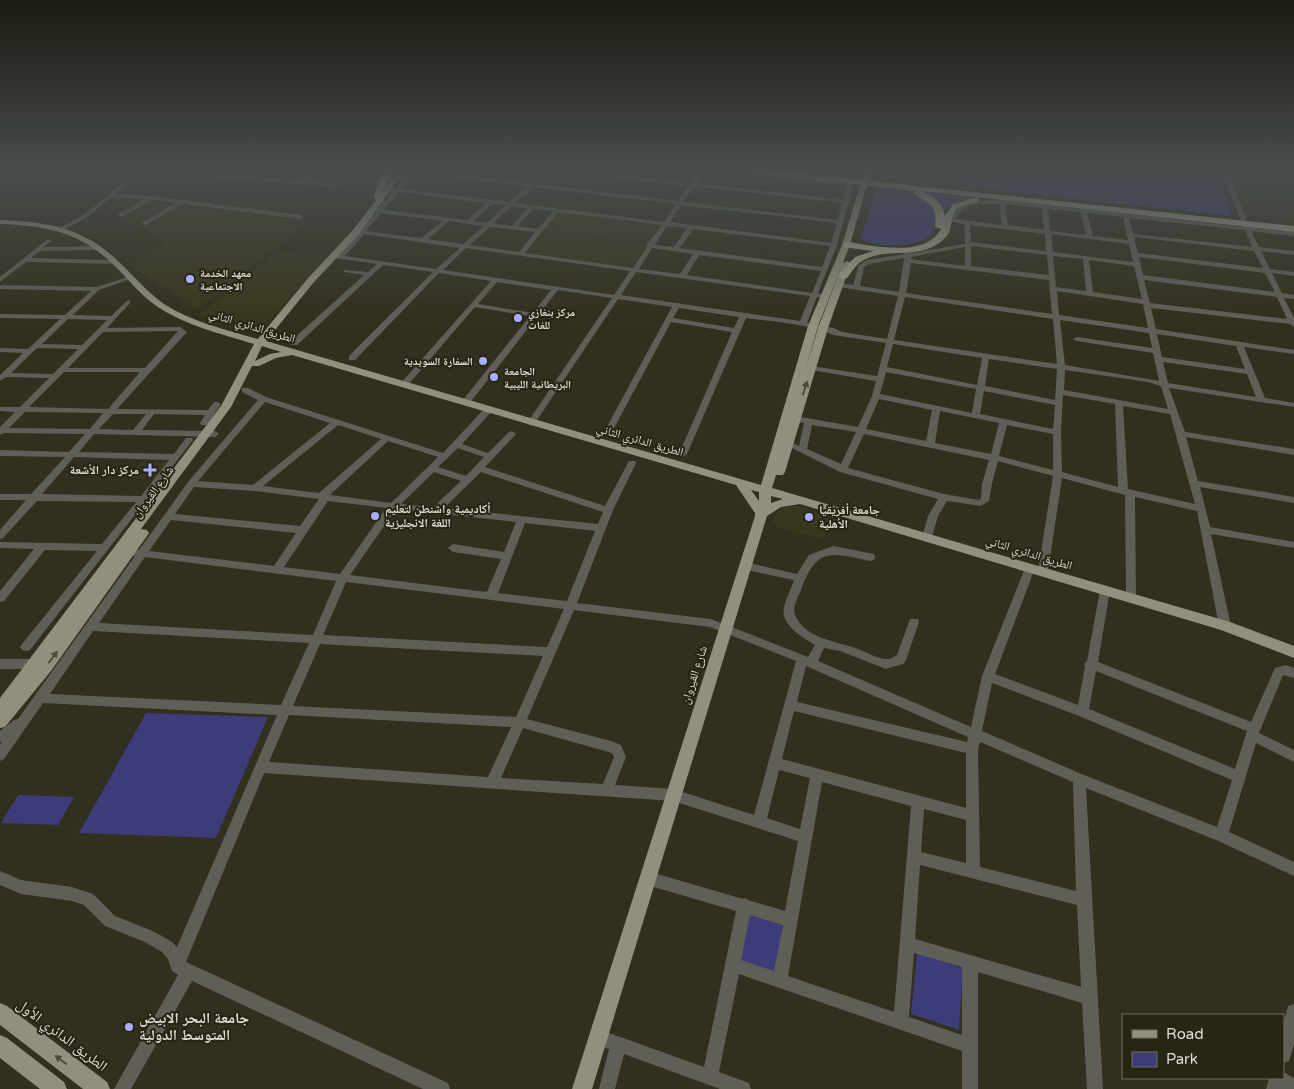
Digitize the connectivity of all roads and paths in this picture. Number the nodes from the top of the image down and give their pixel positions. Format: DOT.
graph roads {
  1 [pos="77,221"];
  2 [pos="368,221"];
  3 [pos="370,221"];
  4 [pos="446,221"];
  5 [pos="461,221"];
  6 [pos="491,221"];
  7 [pos="520,221"];
  8 [pos="548,221"];
  9 [pos="640,221"];
  10 [pos="667,221"];
  11 [pos="830,221"];
  12 [pos="858,221"];
  13 [pos="941,221"];
  14 [pos="950,221"];
  15 [pos="1005,221"];
  16 [pos="1046,221"];
  17 [pos="1086,221"];
  18 [pos="1125,221"];
  19 [pos="1197,221"];
  20 [pos="1232,221"];
  21 [pos="1248,221"];
  22 [pos="0,222"];
  23 [pos="469,222"];
  24 [pos="840,222"];
  25 [pos="967,223"];
  26 [pos="487,224"];
  27 [pos="665,224"];
  28 [pos="1250,225"];
  29 [pos="691,227"];
  30 [pos="1005,227"];
  31 [pos="1294,227"];
  32 [pos="514,228"];
  33 [pos="61,229"];
  34 [pos="838,229"];
  35 [pos="539,231"];
  36 [pos="362,232"];
  37 [pos="1047,232"];
  38 [pos="1294,234"];
  39 [pos="1090,237"];
  40 [pos="1130,239"];
  41 [pos="423,240"];
  42 [pos="851,240"];
  43 [pos="48,241"];
  44 [pos="834,245"];
  45 [pos="968,245"];
  46 [pos="465,246"];
  47 [pos="649,246"];
  48 [pos="39,248"];
  49 [pos="97,248"];
  50 [pos="1256,249"];
  51 [pos="676,250"];
  52 [pos="697,253"];
  53 [pos="1294,253"];
  54 [pos="521,254"];
  55 [pos="905,254"];
  56 [pos="1050,254"];
  57 [pos="1134,255"];
  58 [pos="338,256"];
  59 [pos="1086,258"];
  60 [pos="24,260"];
  61 [pos="114,262"];
  62 [pos="383,262"];
  63 [pos="1137,264"];
  64 [pos="968,268"];
  65 [pos="824,269"];
  66 [pos="634,270"];
  67 [pos="346,271"];
  68 [pos="438,271"];
  69 [pos="1268,271"];
  70 [pos="319,273"];
  71 [pos="369,274"];
  72 [pos="1294,274"];
  73 [pos="682,277"];
  74 [pos="130,278"];
  75 [pos="839,278"];
  76 [pos="1053,278"];
  77 [pos="1140,278"];
  78 [pos="496,279"];
  79 [pos="0,280"];
  80 [pos="0,287"];
  81 [pos="856,287"];
  82 [pos="556,288"];
  83 [pos="97,289"];
  84 [pos="1054,289"];
  85 [pos="902,293"];
  86 [pos="1090,294"];
  87 [pos="820,295"];
  88 [pos="616,296"];
  89 [pos="1280,296"];
  90 [pos="1294,298"];
  91 [pos="128,302"];
  92 [pos="1147,303"];
  93 [pos="474,305"];
  94 [pos="677,305"];
  95 [pos="535,315"];
  96 [pos="0,316"];
  97 [pos="743,316"];
  98 [pos="1055,316"];
  99 [pos="66,317"];
  100 [pos="113,318"];
  101 [pos="669,320"];
  102 [pos="1294,323"];
  103 [pos="803,324"];
  104 [pos="272,327"];
  105 [pos="818,329"];
  106 [pos="103,330"];
  107 [pos="736,330"];
  108 [pos="1152,331"];
  109 [pos="236,335"];
  110 [pos="1077,339"];
  111 [pos="889,341"];
  112 [pos="263,344"];
  113 [pos="1239,344"];
  114 [pos="85,347"];
  115 [pos="33,348"];
  116 [pos="294,348"];
  117 [pos="0,350"];
  118 [pos="1294,352"];
  119 [pos="1159,355"];
  120 [pos="986,356"];
  121 [pos="352,358"];
  122 [pos="254,360"];
  123 [pos="1061,367"];
  124 [pos="811,368"];
  125 [pos="883,369"];
  126 [pos="147,370"];
  127 [pos="1250,372"];
  128 [pos="59,373"];
  129 [pos="2,377"];
  130 [pos="880,379"];
  131 [pos="404,384"];
  132 [pos="1164,384"];
  133 [pos="980,388"];
  134 [pos="245,390"];
  135 [pos="1060,392"];
  136 [pos="876,396"];
  137 [pos="263,399"];
  138 [pos="1262,401"];
  139 [pos="466,402"];
  140 [pos="1119,403"];
  141 [pos="218,404"];
  142 [pos="1059,404"];
  143 [pos="1294,405"];
  144 [pos="936,408"];
  145 [pos="0,409"];
  146 [pos="23,409"];
  147 [pos="489,410"];
  148 [pos="111,411"];
  149 [pos="152,412"];
  150 [pos="1174,412"];
  151 [pos="212,413"];
  152 [pos="976,416"];
  153 [pos="795,419"];
  154 [pos="808,421"];
  155 [pos="1004,421"];
  156 [pos="337,422"];
  157 [pos="531,422"];
  158 [pos="859,430"];
  159 [pos="1,431"];
  160 [pos="208,431"];
  161 [pos="91,432"];
  162 [pos="608,432"];
  163 [pos="1057,432"];
  164 [pos="134,433"];
  165 [pos="512,434"];
  166 [pos="1181,434"];
  167 [pos="388,438"];
  168 [pos="189,440"];
  169 [pos="788,444"];
  170 [pos="456,445"];
  171 [pos="930,445"];
  172 [pos="802,451"];
  173 [pos="1294,452"];
  174 [pos="0,453"];
  175 [pos="683,454"];
  176 [pos="71,455"];
  177 [pos="444,456"];
  178 [pos="490,456"];
  179 [pos="177,457"];
  180 [pos="994,457"];
  181 [pos="632,463"];
  182 [pos="432,468"];
  183 [pos="479,468"];
  184 [pos="843,470"];
  185 [pos="1058,475"];
  186 [pos="773,477"];
  187 [pos="468,480"];
  188 [pos="1194,483"];
  189 [pos="191,484"];
  190 [pos="741,484"];
  191 [pos="255,488"];
  192 [pos="1127,492"];
  193 [pos="324,496"];
  194 [pos="944,496"];
  195 [pos="0,497"];
  196 [pos="790,497"];
  197 [pos="34,498"];
  198 [pos="144,500"];
  199 [pos="1294,500"];
  200 [pos="803,501"];
  201 [pos="765,502"];
  202 [pos="393,506"];
  203 [pos="1201,509"];
  204 [pos="608,510"];
  205 [pos="435,511"];
  206 [pos="168,516"];
  207 [pos="521,520"];
  208 [pos="601,528"];
  209 [pos="302,530"];
  210 [pos="1205,530"];
  211 [pos="0,536"];
  212 [pos="927,537"];
  213 [pos="0,545"];
  214 [pos="1294,545"];
  215 [pos="42,547"];
  216 [pos="105,548"];
  217 [pos="452,548"];
  218 [pos="125,551"];
  219 [pos="143,552"];
  220 [pos="507,556"];
  221 [pos="870,557"];
  222 [pos="745,566"];
  223 [pos="277,568"];
  224 [pos="1030,568"];
  225 [pos="1043,571"];
  226 [pos="344,578"];
  227 [pos="800,578"];
  228 [pos="1105,590"];
  229 [pos="491,596"];
  230 [pos="0,598"];
  231 [pos="1131,598"];
  232 [pos="571,605"];
  233 [pos="914,622"];
  234 [pos="1224,626"];
  235 [pos="91,627"];
  236 [pos="726,628"];
  237 [pos="316,639"];
  238 [pos="821,643"];
  239 [pos="26,647"];
  240 [pos="550,652"];
  241 [pos="1294,652"];
  242 [pos="806,661"];
  243 [pos="0,664"];
  244 [pos="35,664"];
  245 [pos="1090,664"];
  246 [pos="1294,673"];
  247 [pos="988,676"];
  248 [pos="41,698"];
  249 [pos="790,705"];
  250 [pos="0,709"];
  251 [pos="285,712"];
  252 [pos="1082,712"];
  253 [pos="0,722"];
  254 [pos="519,722"];
  255 [pos="1253,732"];
  256 [pos="974,735"];
  257 [pos="3,739"];
  258 [pos="972,749"];
  259 [pos="0,755"];
  260 [pos="1294,756"];
  261 [pos="774,763"];
  262 [pos="260,767"];
  263 [pos="817,775"];
  264 [pos="1238,776"];
  265 [pos="1079,779"];
  266 [pos="492,783"];
  267 [pos="607,790"];
  268 [pos="673,795"];
  269 [pos="918,801"];
  270 [pos="973,816"];
  271 [pos="758,822"];
  272 [pos="1221,835"];
  273 [pos="804,837"];
  274 [pos="914,857"];
  275 [pos="1294,870"];
  276 [pos="973,872"];
  277 [pos="0,878"];
  278 [pos="646,878"];
  279 [pos="1084,900"];
  280 [pos="744,905"];
  281 [pos="791,920"];
  282 [pos="908,944"];
  283 [pos="970,963"];
  284 [pos="734,965"];
  285 [pos="183,969"];
  286 [pos="780,980"];
  287 [pos="1089,997"];
  288 [pos="1294,1012"];
  289 [pos="0,1014"];
  290 [pos="901,1022"];
  291 [pos="598,1037"];
  292 [pos="0,1045"];
  293 [pos="618,1045"];
  294 [pos="971,1046"];
  295 [pos="1284,1052"];
  296 [pos="710,1077"];
  297 [pos="1280,1079"];
  298 [pos="1294,1088"];
  299 [pos="57,1089"];
  300 [pos="100,1089"];
  301 [pos="122,1089"];
  302 [pos="442,1089"];
  303 [pos="582,1089"];
  304 [pos="607,1089"];
  305 [pos="743,1089"];
  306 [pos="970,1089"];
  307 [pos="1096,1089"];
  1 -- 33 [label="street"];
  2 -- 58 [label="main road, شارع القيروان"];
  3 -- 36 [label="street"];
  4 -- 41 [label="street"];
  5 -- 23 [label="street"];
  6 -- 26 [label="street"];
  7 -- 32 [label="street"];
  8 -- 35 [label="street"];
  9 -- 27 [label="street"];
  10 -- 27 [label="street"];
  11 -- 24 [label="street"];
  12 -- 42 [label="main road"];
  13 -- 42 [label="highway"];
  14 -- 25 [label="street"];
  14 -- 55 [label="highway"];
  15 -- 30 [label="street"];
  16 -- 37 [label="street"];
  17 -- 39 [label="street"];
  18 -- 40 [label="street"];
  19 -- 28 [label="street"];
  20 -- 28 [label="highway"];
  21 -- 28 [label="street"];
  22 -- 33 [label="main road, الطريق الدائري الثاني"];
  23 -- 26 [label="street"];
  24 -- 34 [label="street"];
  25 -- 30 [label="street"];
  25 -- 45 [label="street"];
  26 -- 32 [label="street"];
  26 -- 46 [label="street"];
  27 -- 29 [label="street"];
  27 -- 47 [label="street"];
  28 -- 31 [label="highway"];
  28 -- 38 [label="street"];
  28 -- 50 [label="street"];
  29 -- 44 [label="street"];
  29 -- 51 [label="street"];
  30 -- 37 [label="street"];
  32 -- 35 [label="street"];
  33 -- 49 [label="main road, الطريق الدائري الثاني"];
  34 -- 42 [label="street"];
  34 -- 44 [label="street"];
  35 -- 54 [label="street"];
  36 -- 41 [label="street"];
  36 -- 58 [label="street"];
  37 -- 39 [label="street"];
  37 -- 56 [label="street"];
  39 -- 40 [label="street"];
  40 -- 50 [label="street"];
  40 -- 57 [label="street"];
  41 -- 46 [label="street"];
  42 -- 55 [label="highway"];
  42 -- 75 [label="main road"];
  43 -- 48 [label="street"];
  44 -- 65 [label="street"];
  45 -- 55 [label="street"];
  45 -- 56 [label="street"];
  45 -- 64 [label="street"];
  46 -- 54 [label="street"];
  46 -- 68 [label="street"];
  47 -- 51 [label="street"];
  47 -- 66 [label="street"];
  48 -- 49 [label="street"];
  48 -- 60 [label="street"];
  49 -- 61 [label="main road, الطريق الدائري الثاني"];
  50 -- 53 [label="street"];
  50 -- 69 [label="street"];
  51 -- 52 [label="street"];
  52 -- 65 [label="street"];
  52 -- 73 [label="street"];
  54 -- 66 [label="street"];
  55 -- 64 [label="street"];
  55 -- 75 [label="highway"];
  55 -- 81 [label="street"];
  55 -- 85 [label="street"];
  56 -- 59 [label="street"];
  56 -- 76 [label="street"];
  57 -- 63 [label="street"];
  57 -- 69 [label="street"];
  58 -- 62 [label="street"];
  58 -- 70 [label="main road, شارع القيروان"];
  59 -- 63 [label="street"];
  59 -- 86 [label="street"];
  60 -- 61 [label="street"];
  60 -- 79 [label="street"];
  61 -- 74 [label="main road, الطريق الدائري الثاني"];
  62 -- 68 [label="street"];
  62 -- 71 [label="street"];
  63 -- 77 [label="street"];
  64 -- 76 [label="street"];
  65 -- 87 [label="street"];
  66 -- 73 [label="street"];
  66 -- 88 [label="street"];
  67 -- 71 [label="street"];
  68 -- 78 [label="street"];
  68 -- 121 [label="street"];
  69 -- 72 [label="street"];
  69 -- 89 [label="street"];
  70 -- 104 [label="main road, شارع القيروان"];
  70 -- 112 [label="main road, شارع القيروان"];
  71 -- 116 [label="street"];
  73 -- 87 [label="street"];
  74 -- 83 [label="street"];
  74 -- 109 [label="main road, الطريق الدائري الثاني"];
  75 -- 81 [label="street"];
  75 -- 87 [label="main road, شارع القيروان"];
  75 -- 105 [label="main road"];
  76 -- 84 [label="street"];
  77 -- 89 [label="street"];
  77 -- 92 [label="street"];
  78 -- 82 [label="street"];
  78 -- 93 [label="street"];
  80 -- 83 [label="street"];
  81 -- 85 [label="street"];
  82 -- 88 [label="street"];
  82 -- 95 [label="street"];
  83 -- 99 [label="street"];
  84 -- 86 [label="street"];
  84 -- 98 [label="street"];
  85 -- 98 [label="street"];
  85 -- 111 [label="street"];
  86 -- 92 [label="street"];
  87 -- 103 [label="street"];
  87 -- 105 [label="main road, شارع القيروان"];
  88 -- 94 [label="street"];
  88 -- 157 [label="street"];
  89 -- 90 [label="street"];
  89 -- 102 [label="street"];
  91 -- 100 [label="street"];
  92 -- 102 [label="street"];
  92 -- 108 [label="street"];
  93 -- 95 [label="street"];
  93 -- 131 [label="street"];
  94 -- 97 [label="street"];
  94 -- 101 [label="street"];
  95 -- 139 [label="street"];
  96 -- 99 [label="street"];
  97 -- 103 [label="street"];
  97 -- 107 [label="street"];
  98 -- 108 [label="street"];
  98 -- 123 [label="street"];
  99 -- 100 [label="street"];
  99 -- 115 [label="street"];
  100 -- 106 [label="street"];
  101 -- 107 [label="street"];
  101 -- 162 [label="street"];
  103 -- 105 [label="street"];
  104 -- 109 [label="main road"];
  104 -- 112 [label="main road, شارع القيروان"];
  105 -- 111 [label="street"];
  105 -- 124 [label="main road"];
  105 -- 186 [label="main road, شارع القيروان"];
  106 -- 114 [label="street"];
  106 -- 126 [label="street"];
  107 -- 175 [label="street"];
  108 -- 113 [label="street"];
  108 -- 119 [label="street"];
  109 -- 112 [label="main road, الطريق الدائري الثاني"];
  109 -- 122 [label="main road"];
  110 -- 119 [label="street"];
  111 -- 120 [label="street"];
  111 -- 125 [label="street"];
  112 -- 116 [label="main road, الطريق الدائري الثاني"];
  112 -- 122 [label="main road, شارع القيروان"];
  113 -- 118 [label="street"];
  113 -- 127 [label="street"];
  114 -- 115 [label="street"];
  114 -- 128 [label="street"];
  115 -- 117 [label="street"];
  115 -- 129 [label="street"];
  116 -- 122 [label="main road"];
  116 -- 131 [label="main road, الطريق الدائري الثاني"];
  119 -- 127 [label="street"];
  119 -- 132 [label="street"];
  120 -- 123 [label="street"];
  120 -- 133 [label="street"];
  122 -- 134 [label="main road, شارع القيروان"];
  122 -- 160 [label="main road, شارع القيروان"];
  123 -- 132 [label="street"];
  123 -- 135 [label="street"];
  124 -- 130 [label="street"];
  153 -- 124 [label="main road, one-way"];
  125 -- 130 [label="street"];
  125 -- 133 [label="street"];
  126 -- 128 [label="street"];
  126 -- 148 [label="street"];
  127 -- 138 [label="street"];
  128 -- 129 [label="street"];
  128 -- 146 [label="street"];
  130 -- 136 [label="street"];
  131 -- 139 [label="main road, الطريق الدائري الثاني"];
  132 -- 138 [label="street"];
  132 -- 150 [label="street"];
  133 -- 142 [label="street"];
  133 -- 152 [label="street"];
  134 -- 137 [label="street"];
  134 -- 160 [label="main road, شارع القيروان"];
  135 -- 140 [label="street"];
  135 -- 142 [label="street"];
  136 -- 144 [label="street"];
  136 -- 158 [label="street"];
  137 -- 156 [label="street"];
  137 -- 189 [label="street"];
  138 -- 143 [label="street"];
  139 -- 147 [label="main road, الطريق الدائري الثاني"];
  140 -- 150 [label="street"];
  140 -- 192 [label="street"];
  141 -- 151 [label="street"];
  142 -- 163 [label="street"];
  144 -- 152 [label="street"];
  144 -- 171 [label="street"];
  145 -- 146 [label="street"];
  146 -- 148 [label="street"];
  146 -- 159 [label="street"];
  147 -- 157 [label="main road, الطريق الدائري الثاني"];
  147 -- 170 [label="street"];
  148 -- 149 [label="street"];
  148 -- 161 [label="street"];
  149 -- 151 [label="street"];
  149 -- 164 [label="street"];
  150 -- 166 [label="street"];
  151 -- 160 [label="street"];
  152 -- 155 [label="street"];
  153 -- 154 [label="street"];
  153 -- 169 [label="main road"];
  154 -- 158 [label="street"];
  154 -- 172 [label="street"];
  155 -- 163 [label="street"];
  155 -- 180 [label="street"];
  156 -- 167 [label="street"];
  156 -- 191 [label="street"];
  157 -- 190 [label="main road, الطريق الدائري الثاني"];
  158 -- 171 [label="street"];
  158 -- 184 [label="street"];
  159 -- 161 [label="street"];
  160 -- 164 [label="street"];
  160 -- 218 [label="main road, شارع القيروان"];
  161 -- 164 [label="street"];
  161 -- 176 [label="street"];
  163 -- 185 [label="street"];
  165 -- 178 [label="street"];
  166 -- 173 [label="street"];
  166 -- 188 [label="street"];
  167 -- 177 [label="street"];
  167 -- 193 [label="street"];
  168 -- 179 [label="street"];
  169 -- 172 [label="street"];
  169 -- 186 [label="main road"];
  170 -- 177 [label="street"];
  170 -- 178 [label="street"];
  171 -- 180 [label="street"];
  172 -- 184 [label="street"];
  174 -- 176 [label="street"];
  176 -- 179 [label="street"];
  176 -- 197 [label="street"];
  177 -- 182 [label="street"];
  178 -- 183 [label="street"];
  179 -- 198 [label="street"];
  180 -- 185 [label="street"];
  180 -- 194 [label="street"];
  181 -- 204 [label="street"];
  182 -- 187 [label="street"];
  182 -- 202 [label="street"];
  183 -- 187 [label="street"];
  183 -- 204 [label="street"];
  184 -- 194 [label="street"];
  185 -- 192 [label="street"];
  185 -- 225 [label="street"];
  186 -- 190 [label="main road"];
  186 -- 196 [label="main road"];
  186 -- 201 [label="main road, شارع القيروان"];
  187 -- 205 [label="street"];
  188 -- 199 [label="street"];
  188 -- 203 [label="street"];
  189 -- 191 [label="street"];
  189 -- 206 [label="street"];
  190 -- 201 [label="main road"];
  190 -- 201 [label="main road, الطريق الدائري الثاني"];
  191 -- 193 [label="street"];
  192 -- 203 [label="street"];
  192 -- 231 [label="street"];
  193 -- 202 [label="street"];
  193 -- 209 [label="street"];
  194 -- 212 [label="street"];
  195 -- 197 [label="street"];
  196 -- 200 [label="main road, الطريق الدائري الثاني"];
  196 -- 201 [label="main road, الطريق الدائري الثاني"];
  197 -- 198 [label="street"];
  197 -- 211 [label="street"];
  198 -- 216 [label="street"];
  200 -- 201 [label="main road"];
  200 -- 212 [label="main road, الطريق الدائري الثاني"];
  201 -- 222 [label="main road, شارع القيروان"];
  202 -- 205 [label="street"];
  202 -- 226 [label="street"];
  203 -- 210 [label="street"];
  204 -- 208 [label="street"];
  205 -- 207 [label="street"];
  206 -- 209 [label="street"];
  206 -- 219 [label="street"];
  207 -- 208 [label="street"];
  207 -- 220 [label="street"];
  208 -- 232 [label="street"];
  209 -- 223 [label="street"];
  210 -- 214 [label="street"];
  210 -- 234 [label="street"];
  212 -- 224 [label="main road, الطريق الدائري الثاني"];
  213 -- 215 [label="street"];
  215 -- 216 [label="street"];
  215 -- 230 [label="street"];
  216 -- 239 [label="street"];
  217 -- 220 [label="street"];
  218 -- 219 [label="street"];
  218 -- 244 [label="main road, شارع القيروان"];
  253 -- 218 [label="main road, شارع القيروان, one-way"];
  219 -- 223 [label="street"];
  219 -- 235 [label="street"];
  220 -- 229 [label="street"];
  221 -- 227 [label="street"];
  222 -- 227 [label="street"];
  222 -- 236 [label="main road, شارع القيروان"];
  223 -- 226 [label="street"];
  224 -- 225 [label="main road, الطريق الدائري الثاني"];
  224 -- 247 [label="street"];
  225 -- 228 [label="main road, الطريق الدائري الثاني"];
  226 -- 229 [label="street"];
  226 -- 237 [label="street"];
  227 -- 238 [label="street"];
  228 -- 231 [label="main road, الطريق الدائري الثاني"];
  228 -- 245 [label="street"];
  229 -- 232 [label="street"];
  231 -- 234 [label="main road, الطريق الدائري الثاني"];
  232 -- 236 [label="street"];
  232 -- 240 [label="street"];
  233 -- 238 [label="street"];
  234 -- 241 [label="main road, الطريق الدائري الثاني"];
  235 -- 237 [label="street"];
  235 -- 248 [label="street"];
  236 -- 242 [label="street"];
  236 -- 268 [label="main road, شارع القيروان"];
  237 -- 240 [label="street"];
  237 -- 251 [label="street"];
  238 -- 242 [label="street"];
  240 -- 254 [label="street"];
  242 -- 249 [label="street"];
  242 -- 256 [label="street"];
  243 -- 244 [label="street"];
  244 -- 250 [label="main road, شارع القيروان"];
  245 -- 252 [label="street"];
  245 -- 255 [label="street"];
  246 -- 255 [label="street"];
  247 -- 252 [label="street"];
  247 -- 256 [label="street"];
  248 -- 251 [label="street"];
  248 -- 257 [label="street"];
  249 -- 258 [label="street"];
  249 -- 261 [label="street"];
  251 -- 254 [label="street"];
  251 -- 262 [label="street"];
  252 -- 264 [label="street"];
  254 -- 266 [label="street"];
  254 -- 267 [label="street"];
  255 -- 260 [label="street"];
  255 -- 264 [label="street"];
  256 -- 258 [label="street"];
  256 -- 265 [label="street"];
  257 -- 259 [label="street"];
  258 -- 270 [label="street"];
  261 -- 263 [label="street"];
  261 -- 271 [label="street"];
  262 -- 266 [label="street"];
  262 -- 285 [label="street"];
  263 -- 269 [label="street"];
  263 -- 273 [label="street"];
  264 -- 272 [label="street"];
  265 -- 272 [label="street"];
  265 -- 279 [label="street"];
  266 -- 267 [label="street"];
  267 -- 268 [label="street"];
  268 -- 271 [label="street"];
  268 -- 278 [label="main road, شارع القيروان"];
  269 -- 270 [label="street"];
  269 -- 274 [label="street"];
  270 -- 276 [label="street"];
  271 -- 273 [label="street"];
  272 -- 275 [label="street"];
  273 -- 281 [label="street"];
  274 -- 276 [label="street"];
  274 -- 282 [label="street"];
  276 -- 279 [label="street"];
  277 -- 285 [label="street"];
  278 -- 280 [label="street"];
  278 -- 291 [label="main road, شارع القيروان"];
  279 -- 287 [label="street"];
  280 -- 281 [label="street"];
  280 -- 284 [label="street"];
  281 -- 286 [label="street"];
  282 -- 283 [label="street"];
  282 -- 290 [label="street"];
  283 -- 287 [label="street"];
  283 -- 294 [label="street"];
  284 -- 286 [label="street"];
  284 -- 296 [label="street"];
  285 -- 301 [label="street"];
  285 -- 302 [label="street"];
  286 -- 290 [label="street"];
  287 -- 307 [label="street"];
  288 -- 295 [label="street"];
  300 -- 289 [label="main road, الطريق الدائري الأول, one-way"];
  290 -- 294 [label="street"];
  291 -- 293 [label="street"];
  291 -- 303 [label="main road, شارع القيروان"];
  292 -- 299 [label="main road"];
  293 -- 296 [label="street"];
  293 -- 304 [label="street"];
  294 -- 306 [label="street"];
  296 -- 305 [label="street"];
  297 -- 298 [label="street"];
}
